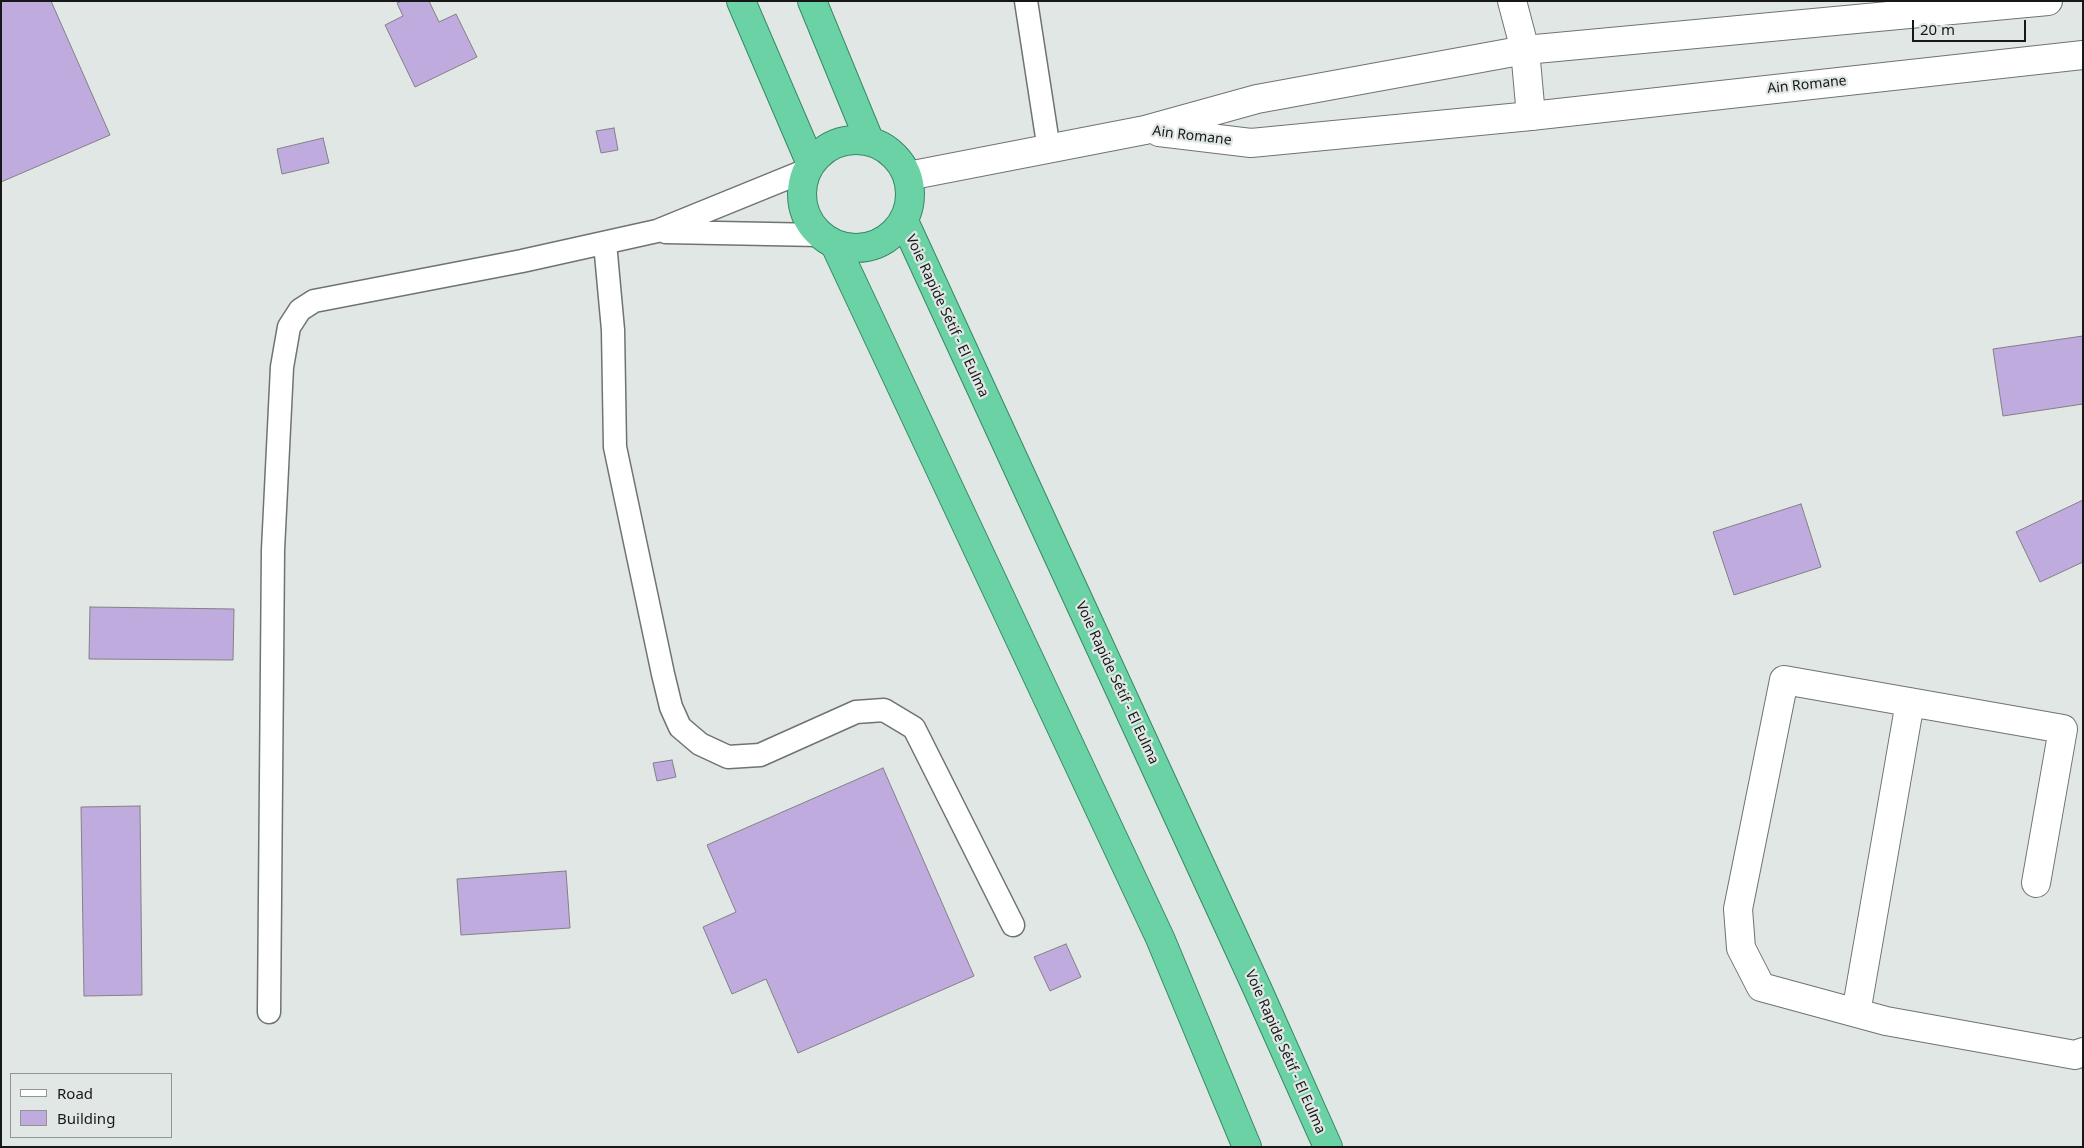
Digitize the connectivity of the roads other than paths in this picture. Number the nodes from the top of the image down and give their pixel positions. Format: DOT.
graph roads {
  1 [pos="741,1"];
  2 [pos="812,1"];
  3 [pos="1026,1"];
  4 [pos="2048,1"];
  5 [pos="1513,2"];
  6 [pos="1525,50"];
  7 [pos="2083,55"];
  8 [pos="1531,116"];
  9 [pos="1145,130"];
  10 [pos="870,142"];
  11 [pos="1049,150"];
  12 [pos="809,167"];
  13 [pos="908,176"];
  14 [pos="904,221"];
  15 [pos="657,231"];
  16 [pos="827,240"];
  17 [pos="605,243"];
  18 [pos="1910,702"];
  19 [pos="2036,883"];
  20 [pos="1013,925"];
  21 [pos="269,1012"];
  22 [pos="1856,1013"];
  23 [pos="2083,1052"];
  24 [pos="1247,1147"];
  25 [pos="1328,1147"];
  1 -- 12 [label="highway"];
  2 -- 10 [label="highway"];
  3 -- 11 [label="lane"];
  4 -- 6 [label="street, Ain Romane"];
  5 -- 6 [label="street"];
  6 -- 8 [label="street"];
  6 -- 9 [label="street, Ain Romane"];
  7 -- 8 [label="street, Ain Romane"];
  8 -- 9 [label="street, Ain Romane"];
  9 -- 11 [label="street"];
  10 -- 12 [label="highway"];
  10 -- 13 [label="highway"];
  11 -- 13 [label="street"];
  12 -- 15 [label="lane"];
  12 -- 16 [label="highway"];
  13 -- 14 [label="highway"];
  14 -- 16 [label="highway"];
  14 -- 25 [label="highway, Voie Rapide Sétif - El Eulma"];
  15 -- 16 [label="lane"];
  15 -- 17 [label="lane"];
  16 -- 24 [label="highway"];
  17 -- 20 [label="lane"];
  17 -- 21 [label="lane"];
  18 -- 19 [label="street"];
  18 -- 22 [label="street"];
  18 -- 22 [label="street"];
  22 -- 23 [label="street"];
}
